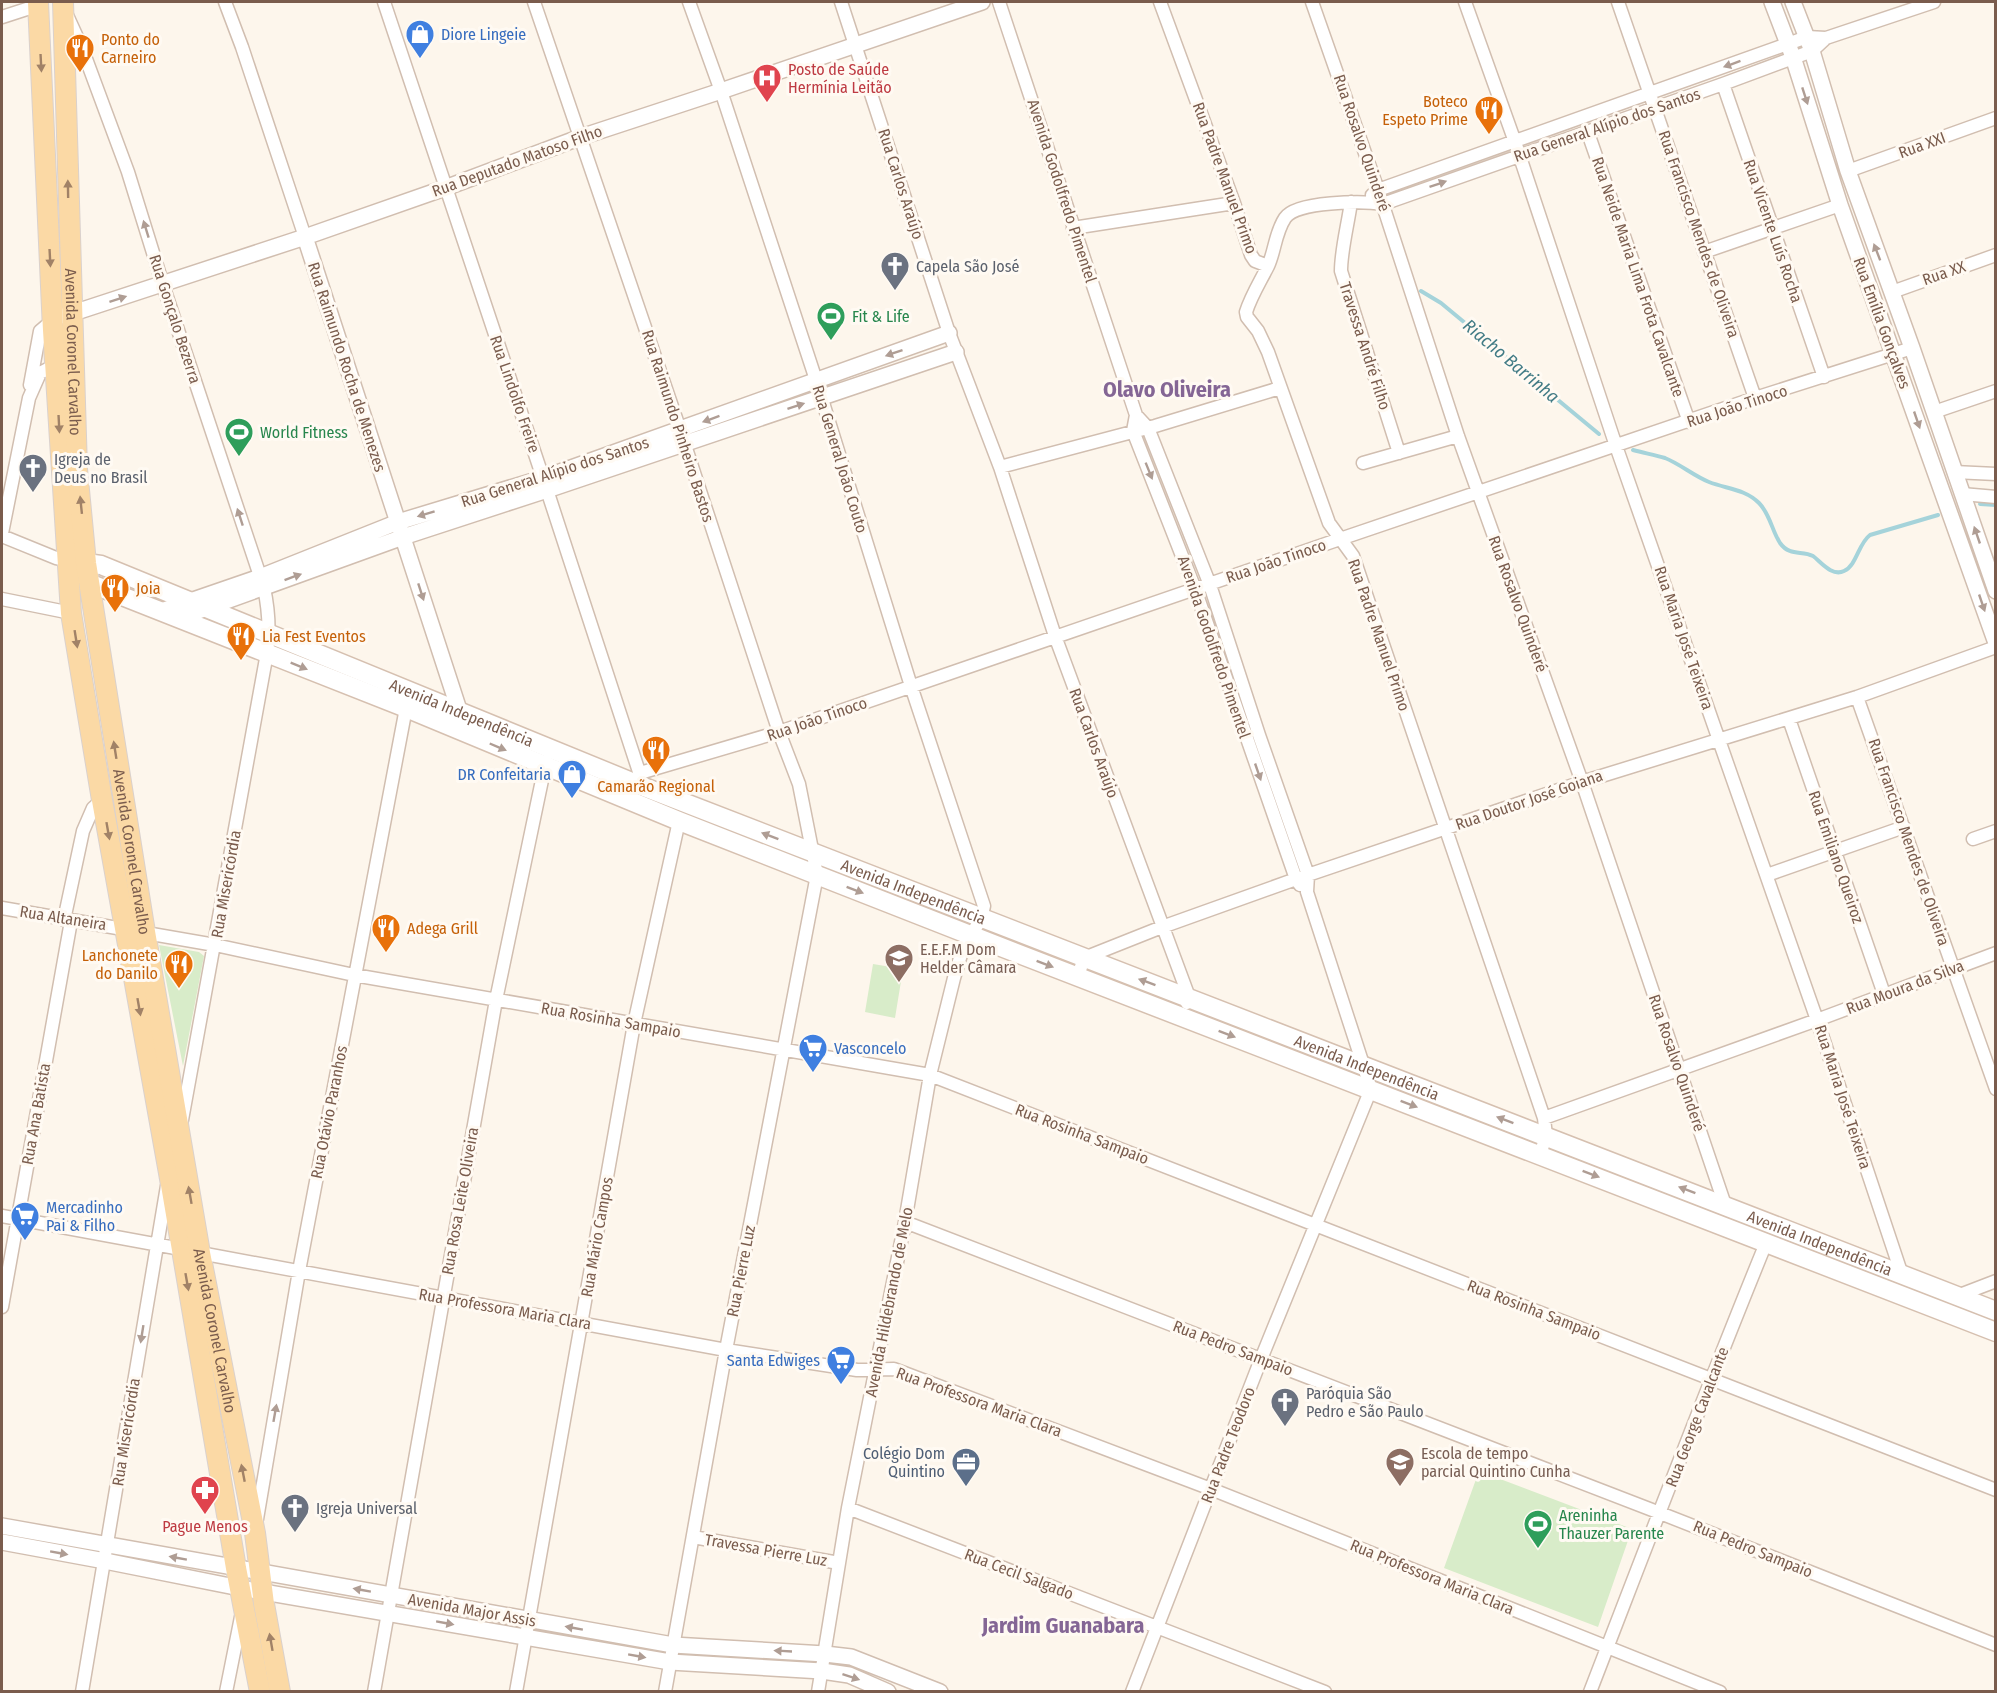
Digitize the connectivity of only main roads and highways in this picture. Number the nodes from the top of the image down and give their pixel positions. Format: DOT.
graph roads {
  1 [pos="38,3"];
  2 [pos="63,5"];
  3 [pos="76,561"];
  4 [pos="89,583"];
  5 [pos="409,700"];
  6 [pos="191,1251"];
  7 [pos="1995,1311"];
  8 [pos="1995,1332"];
  9 [pos="260,1692"];
  10 [pos="280,1692"];
  1 -- 3 [label="main road, Avenida Coronel Carvalho, one-way"];
  3 -- 2 [label="main road, Avenida Coronel Carvalho, one-way"];
  3 -- 4 [label="main road, Avenida Coronel Carvalho"];
  3 -- 5 [label="main road, Avenida Independência"];
  3 -- 6 [label="main road, Avenida Coronel Carvalho, one-way"];
  4 -- 5 [label="main road, Avenida Independência, one-way"];
  6 -- 4 [label="main road, Avenida Coronel Carvalho, one-way"];
  7 -- 5 [label="main road, Avenida Independência, one-way"];
  5 -- 8 [label="main road, Avenida Independência, one-way"];
  6 -- 9 [label="main road, Avenida Coronel Carvalho, one-way"];
  10 -- 6 [label="main road, Avenida Coronel Carvalho, one-way"];
}
